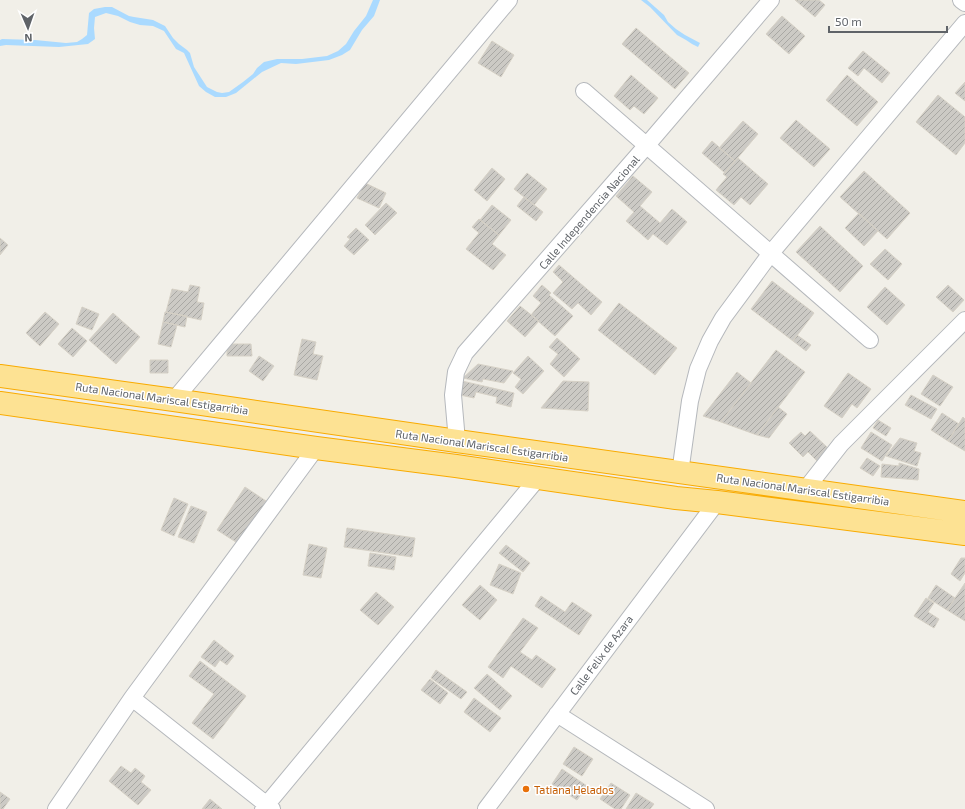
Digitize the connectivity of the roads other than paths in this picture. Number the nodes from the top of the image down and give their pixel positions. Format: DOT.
graph roads {
  1 [pos="508,0"];
  2 [pos="771,0"];
  3 [pos="961,0"];
  4 [pos="965,3"];
  5 [pos="965,22"];
  6 [pos="584,91"];
  7 [pos="647,146"];
  8 [pos="771,253"];
  9 [pos="965,320"];
  10 [pos="870,340"];
  11 [pos="0,376"];
  12 [pos="174,400"];
  13 [pos="0,403"];
  14 [pos="457,441"];
  15 [pos="316,448"];
  16 [pos="680,473"];
  17 [pos="538,478"];
  18 [pos="805,490"];
  19 [pos="717,502"];
  20 [pos="965,512"];
  21 [pos="965,534"];
  22 [pos="132,698"];
  23 [pos="557,714"];
  24 [pos="267,807"];
  25 [pos="56,809"];
  26 [pos="486,809"];
  27 [pos="706,809"];
  1 -- 12 [label="street"];
  2 -- 7 [label="street, Calle Independencia Nacional"];
  3 -- 4 [label="street"];
  5 -- 8 [label="street"];
  6 -- 7 [label="street"];
  7 -- 8 [label="street"];
  7 -- 14 [label="street, Calle Independencia Nacional"];
  8 -- 10 [label="street"];
  8 -- 16 [label="street"];
  9 -- 18 [label="street"];
  11 -- 12 [label="highway, Ruta Nacional Mariscal Estigarribia"];
  12 -- 14 [label="highway, Ruta Nacional Mariscal Estigarribia"];
  13 -- 15 [label="highway, Ruta Nacional Mariscal Estigarribia"];
  14 -- 16 [label="highway, Ruta Nacional Mariscal Estigarribia"];
  15 -- 17 [label="highway, Ruta Nacional Mariscal Estigarribia"];
  15 -- 22 [label="street"];
  16 -- 18 [label="highway, Ruta Nacional Mariscal Estigarribia"];
  17 -- 19 [label="highway, Ruta Nacional Mariscal Estigarribia"];
  17 -- 24 [label="street"];
  18 -- 20 [label="highway, Ruta Nacional Mariscal Estigarribia"];
  19 -- 21 [label="highway, Ruta Nacional Mariscal Estigarribia"];
  19 -- 23 [label="street, Calle Felix de Azara"];
  22 -- 24 [label="street"];
  22 -- 25 [label="street"];
  23 -- 26 [label="street, Calle Felix de Azara"];
  23 -- 27 [label="street"];
}
